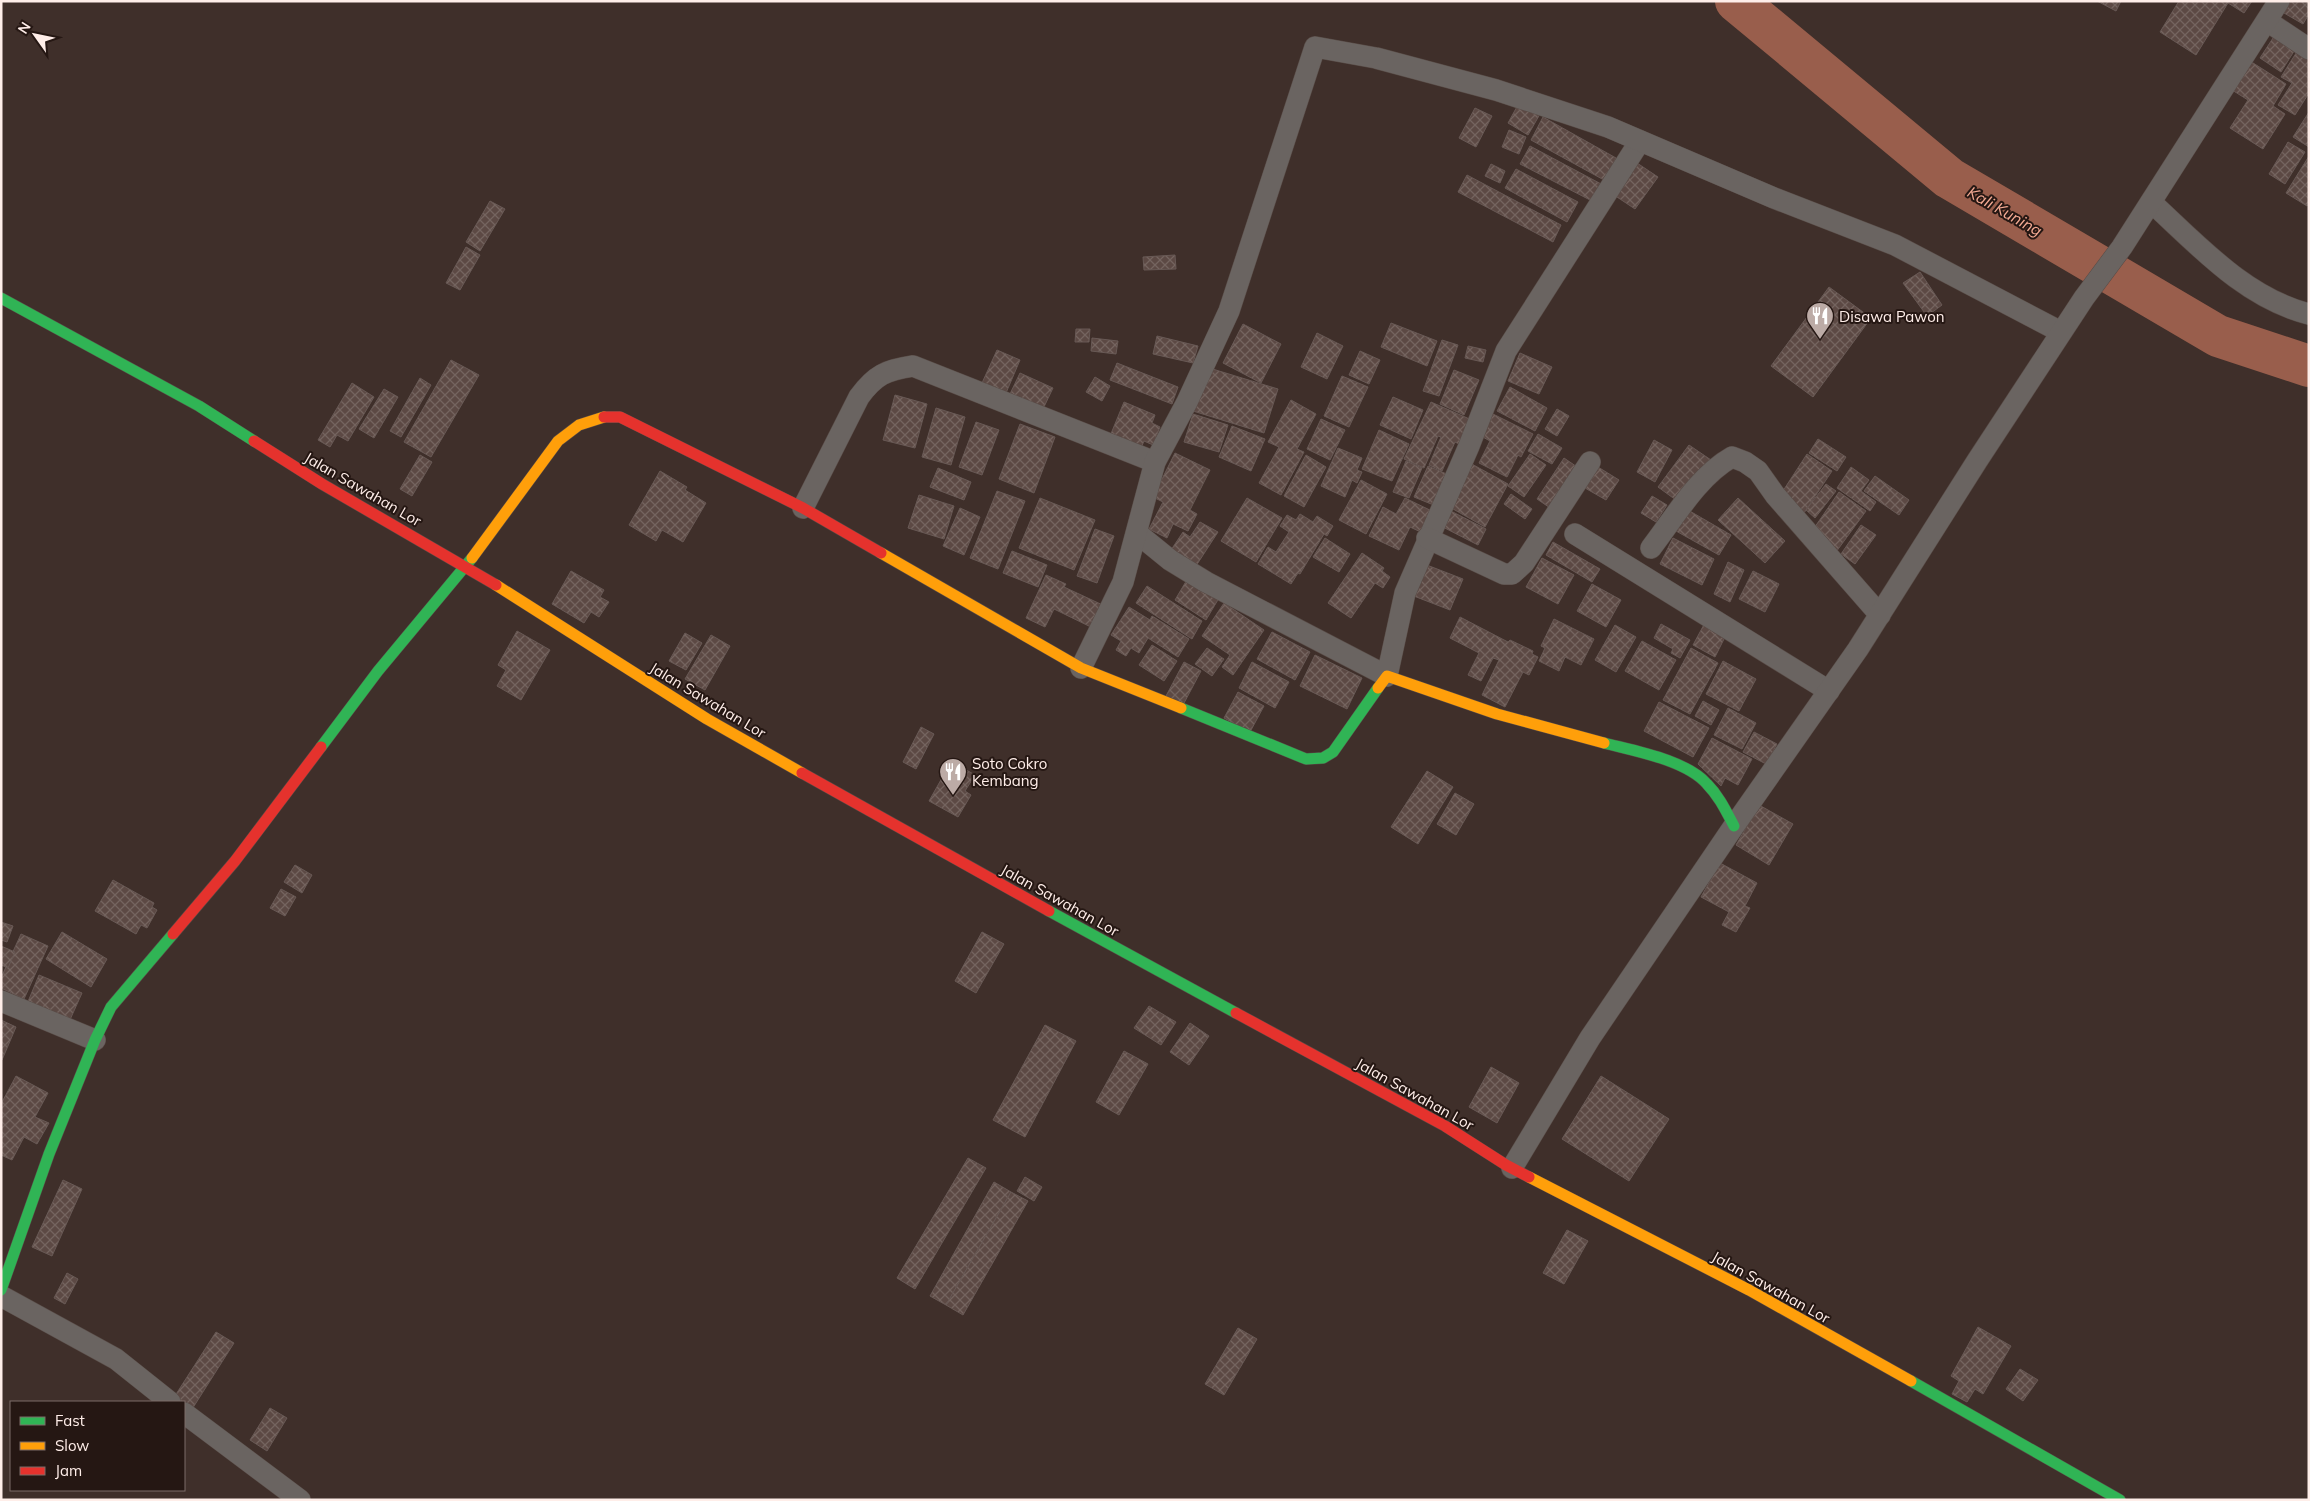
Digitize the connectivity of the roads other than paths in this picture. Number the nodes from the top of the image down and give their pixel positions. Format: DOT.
graph roads {
  1 [pos="2279,1"];
  2 [pos="2267,21"];
  3 [pos="2309,49"];
  4 [pos="1640,141"];
  5 [pos="2151,202"];
  6 [pos="1,298"];
  7 [pos="2309,314"];
  8 [pos="2061,332"];
  9 [pos="1155,462"];
  10 [pos="1590,462"];
  11 [pos="803,508"];
  12 [pos="1138,534"];
  13 [pos="1575,534"];
  14 [pos="1427,538"];
  15 [pos="1651,548"];
  16 [pos="466,566"];
  17 [pos="1880,615"];
  18 [pos="1081,668"];
  19 [pos="1387,676"];
  20 [pos="1829,691"];
  21 [pos="1734,826"];
  22 [pos="1,1001"];
  23 [pos="95,1040"];
  24 [pos="1512,1168"];
  25 [pos="1,1290"];
  26 [pos="1,1296"];
  27 [pos="169,1401"];
  28 [pos="185,1414"];
  29 [pos="300,1500"];
  30 [pos="2120,1500"];
  1 -- 2 [label="street"];
  2 -- 3 [label="street"];
  2 -- 5 [label="street"];
  4 -- 8 [label="street"];
  4 -- 9 [label="street"];
  4 -- 14 [label="street"];
  5 -- 7 [label="street"];
  5 -- 8 [label="street"];
  6 -- 16 [label="main road, Jalan Sawahan Lor"];
  8 -- 17 [label="street"];
  9 -- 11 [label="street"];
  9 -- 12 [label="street"];
  10 -- 14 [label="street"];
  11 -- 16 [label="main road"];
  11 -- 18 [label="main road"];
  12 -- 18 [label="street"];
  12 -- 19 [label="street"];
  13 -- 20 [label="street"];
  14 -- 19 [label="street"];
  15 -- 17 [label="street"];
  16 -- 23 [label="main road"];
  16 -- 24 [label="main road, Jalan Sawahan Lor"];
  17 -- 20 [label="street"];
  18 -- 19 [label="main road"];
  19 -- 21 [label="main road"];
  20 -- 21 [label="street"];
  21 -- 24 [label="street"];
  22 -- 23 [label="street"];
  23 -- 25 [label="main road"];
  24 -- 30 [label="main road, Jalan Sawahan Lor"];
  26 -- 27 [label="street"];
  28 -- 29 [label="street"];
}
